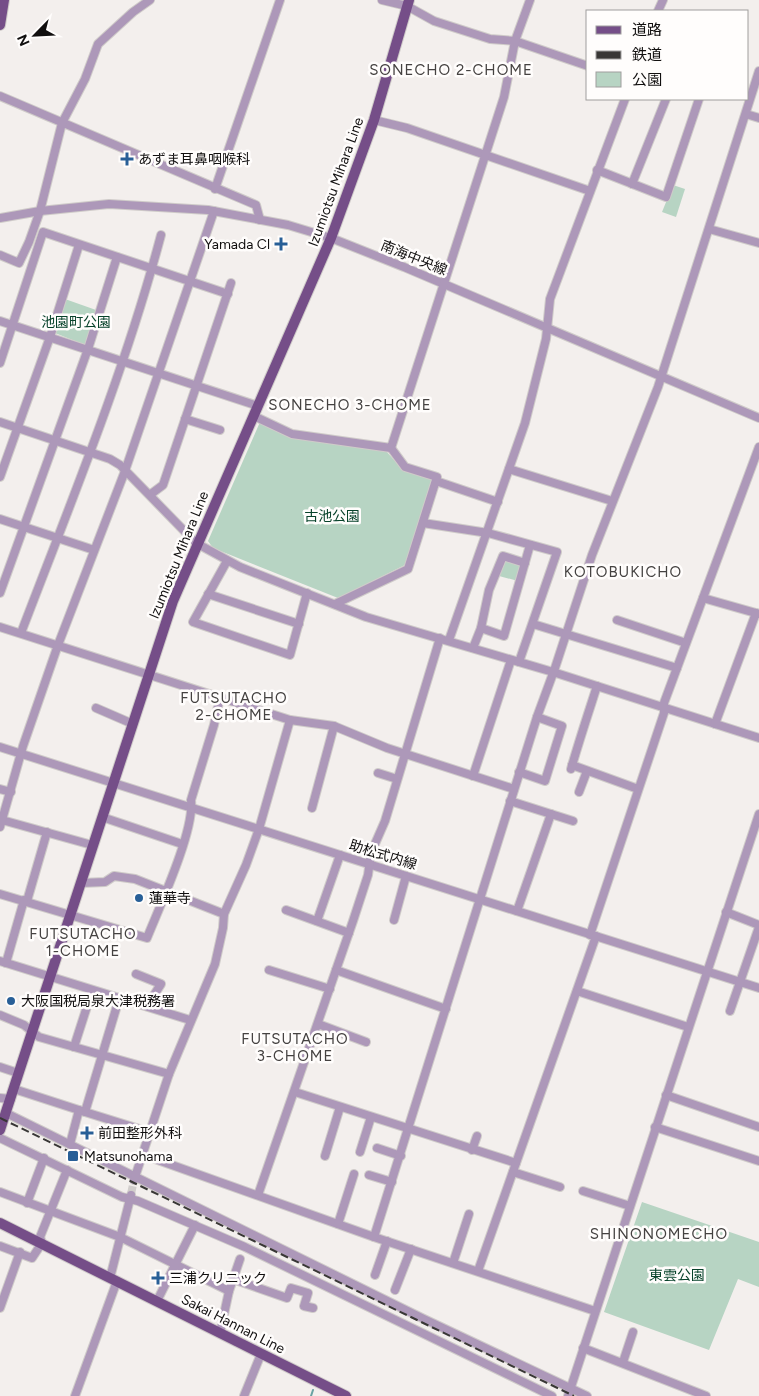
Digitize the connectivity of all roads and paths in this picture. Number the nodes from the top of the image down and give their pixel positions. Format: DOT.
graph roads {
  1 [pos="4,0"];
  2 [pos="150,0"];
  3 [pos="280,0"];
  4 [pos="382,0"];
  5 [pos="530,0"];
  6 [pos="408,3"];
  7 [pos="0,25"];
  8 [pos="515,41"];
  9 [pos="586,65"];
  10 [pos="759,71"];
  11 [pos="0,96"];
  12 [pos="749,99"];
  13 [pos="624,100"];
  14 [pos="666,100"];
  15 [pos="699,100"];
  16 [pos="749,100"];
  17 [pos="746,114"];
  18 [pos="759,118"];
  19 [pos="374,120"];
  20 [pos="62,123"];
  21 [pos="484,156"];
  22 [pos="597,170"];
  23 [pos="632,184"];
  24 [pos="215,188"];
  25 [pos="590,191"];
  26 [pos="40,211"];
  27 [pos="214,212"];
  28 [pos="0,218"];
  29 [pos="260,220"];
  30 [pos="709,229"];
  31 [pos="161,235"];
  32 [pos="331,238"];
  33 [pos="759,243"];
  34 [pos="80,245"];
  35 [pos="0,255"];
  36 [pos="116,257"];
  37 [pos="19,263"];
  38 [pos="32,267"];
  39 [pos="152,269"];
  40 [pos="190,280"];
  41 [pos="231,283"];
  42 [pos="444,284"];
  43 [pos="228,294"];
  44 [pos="0,321"];
  45 [pos="13,325"];
  46 [pos="548,330"];
  47 [pos="50,337"];
  48 [pos="88,349"];
  49 [pos="122,361"];
  50 [pos="0,363"];
  51 [pos="160,373"];
  52 [pos="661,376"];
  53 [pos="196,386"];
  54 [pos="258,406"];
  55 [pos="254,416"];
  56 [pos="759,418"];
  57 [pos="185,419"];
  58 [pos="0,422"];
  59 [pos="18,428"];
  60 [pos="220,430"];
  61 [pos="55,441"];
  62 [pos="759,447"];
  63 [pos="391,448"];
  64 [pos="90,452"];
  65 [pos="508,469"];
  66 [pos="125,471"];
  67 [pos="0,477"];
  68 [pos="436,482"];
  69 [pos="151,494"];
  70 [pos="498,502"];
  71 [pos="612,502"];
  72 [pos="0,519"];
  73 [pos="423,523"];
  74 [pos="24,527"];
  75 [pos="488,533"];
  76 [pos="58,537"];
  77 [pos="196,544"];
  78 [pos="530,545"];
  79 [pos="94,550"];
  80 [pos="227,560"];
  81 [pos="525,563"];
  82 [pos="0,593"];
  83 [pos="307,593"];
  84 [pos="208,594"];
  85 [pos="703,598"];
  86 [pos="334,604"];
  87 [pos="757,614"];
  88 [pos="617,620"];
  89 [pos="299,624"];
  90 [pos="533,624"];
  91 [pos="0,627"];
  92 [pos="481,628"];
  93 [pos="21,633"];
  94 [pos="566,634"];
  95 [pos="440,638"];
  96 [pos="449,640"];
  97 [pos="686,643"];
  98 [pos="58,645"];
  99 [pos="473,648"];
  100 [pos="511,660"];
  101 [pos="519,662"];
  102 [pos="677,668"];
  103 [pos="553,672"];
  104 [pos="148,675"];
  105 [pos="597,686"];
  106 [pos="220,697"];
  107 [pos="664,707"];
  108 [pos="96,708"];
  109 [pos="537,717"];
  110 [pos="290,720"];
  111 [pos="133,724"];
  112 [pos="715,724"];
  113 [pos="334,726"];
  114 [pos="759,738"];
  115 [pos="0,748"];
  116 [pos="21,754"];
  117 [pos="404,754"];
  118 [pos="587,771"];
  119 [pos="519,772"];
  120 [pos="378,773"];
  121 [pos="473,776"];
  122 [pos="397,779"];
  123 [pos="114,782"];
  124 [pos="0,789"];
  125 [pos="514,789"];
  126 [pos="638,789"];
  127 [pos="11,792"];
  128 [pos="579,792"];
  129 [pos="510,800"];
  130 [pos="192,807"];
  131 [pos="312,808"];
  132 [pos="551,814"];
  133 [pos="759,814"];
  134 [pos="102,818"];
  135 [pos="573,821"];
  136 [pos="1,823"];
  137 [pos="259,829"];
  138 [pos="47,832"];
  139 [pos="182,844"];
  140 [pos="92,845"];
  141 [pos="340,855"];
  142 [pos="370,864"];
  143 [pos="406,876"];
  144 [pos="81,882"];
  145 [pos="166,890"];
  146 [pos="0,894"];
  147 [pos="480,899"];
  148 [pos="26,901"];
  149 [pos="286,910"];
  150 [pos="517,911"];
  151 [pos="726,912"];
  152 [pos="224,914"];
  153 [pos="70,916"];
  154 [pos="394,920"];
  155 [pos="317,921"];
  156 [pos="759,926"];
  157 [pos="349,933"];
  158 [pos="593,936"];
  159 [pos="3,962"];
  160 [pos="269,970"];
  161 [pos="336,970"];
  162 [pos="706,972"];
  163 [pos="136,974"];
  164 [pos="49,976"];
  165 [pos="740,982"];
  166 [pos="759,988"];
  167 [pos="330,989"];
  168 [pos="92,991"];
  169 [pos="577,991"];
  170 [pos="119,998"];
  171 [pos="147,1006"];
  172 [pos="446,1009"];
  173 [pos="730,1011"];
  174 [pos="0,1015"];
  175 [pos="190,1020"];
  176 [pos="318,1024"];
  177 [pos="688,1027"];
  178 [pos="32,1032"];
  179 [pos="366,1042"];
  180 [pos="74,1047"];
  181 [pos="102,1054"];
  182 [pos="0,1067"];
  183 [pos="18,1073"];
  184 [pos="169,1074"];
  185 [pos="295,1092"];
  186 [pos="8,1095"];
  187 [pos="666,1095"];
  188 [pos="340,1107"];
  189 [pos="82,1111"];
  190 [pos="6,1113"];
  191 [pos="371,1118"];
  192 [pos="655,1127"];
  193 [pos="759,1127"];
  194 [pos="409,1129"];
  195 [pos="0,1130"];
  196 [pos="149,1132"];
  197 [pos="477,1136"];
  198 [pos="0,1138"];
  199 [pos="70,1144"];
  200 [pos="377,1148"];
  201 [pos="472,1150"];
  202 [pos="360,1152"];
  203 [pos="141,1154"];
  204 [pos="324,1156"];
  205 [pos="400,1156"];
  206 [pos="44,1158"];
  207 [pos="759,1161"];
  208 [pos="516,1163"];
  209 [pos="67,1170"];
  210 [pos="513,1172"];
  211 [pos="354,1174"];
  212 [pos="370,1175"];
  213 [pos="134,1178"];
  214 [pos="392,1182"];
  215 [pos="560,1187"];
  216 [pos="583,1191"];
  217 [pos="0,1192"];
  218 [pos="258,1195"];
  219 [pos="131,1196"];
  220 [pos="27,1203"];
  221 [pos="630,1206"];
  222 [pos="50,1212"];
  223 [pos="469,1214"];
  224 [pos="0,1222"];
  225 [pos="338,1224"];
  226 [pos="195,1225"];
  227 [pos="250,1232"];
  228 [pos="374,1236"];
  229 [pos="120,1237"];
  230 [pos="387,1241"];
  231 [pos="42,1244"];
  232 [pos="0,1246"];
  233 [pos="243,1246"];
  234 [pos="411,1249"];
  235 [pos="20,1252"];
  236 [pos="240,1259"];
  237 [pos="453,1263"];
  238 [pos="176,1265"];
  239 [pos="478,1271"];
  240 [pos="375,1275"];
  241 [pos="113,1279"];
  242 [pos="233,1280"];
  243 [pos="395,1290"];
  244 [pos="229,1291"];
  245 [pos="157,1301"];
  246 [pos="0,1308"];
  247 [pos="313,1308"];
  248 [pos="595,1311"];
  249 [pos="633,1332"];
  250 [pos="220,1333"];
  251 [pos="583,1348"];
  252 [pos="261,1354"];
  253 [pos="623,1362"];
  254 [pos="571,1387"];
  255 [pos="247,1394"];
  256 [pos="75,1396"];
  257 [pos="346,1396"];
  258 [pos="552,1396"];
  259 [pos="568,1396"];
  260 [pos="588,1396"];
  261 [pos="706,1396"];
  1 -- 7 [label="main road"];
  2 -- 20 [label="street"];
  3 -- 24 [label="street"];
  4 -- 6 [label="street"];
  5 -- 8 [label="street"];
  6 -- 8 [label="street"];
  6 -- 19 [label="main road, Izumiotsu Mihara Line"];
  8 -- 9 [label="street"];
  8 -- 21 [label="street"];
  10 -- 12 [label="street"];
  11 -- 20 [label="street"];
  13 -- 22 [label="street"];
  14 -- 23 [label="street"];
  15 -- 23 [label="street"];
  16 -- 17 [label="street"];
  17 -- 18 [label="street"];
  17 -- 30 [label="street"];
  19 -- 21 [label="street"];
  19 -- 32 [label="main road, Izumiotsu Mihara Line"];
  20 -- 24 [label="street"];
  20 -- 26 [label="street"];
  21 -- 25 [label="street"];
  21 -- 42 [label="street"];
  22 -- 23 [label="street"];
  22 -- 25 [label="street"];
  24 -- 29 [label="street"];
  25 -- 46 [label="street"];
  26 -- 27 [label="street, 南海中央線"];
  26 -- 28 [label="street, 南海中央線"];
  26 -- 37 [label="street"];
  27 -- 29 [label="street, 南海中央線"];
  27 -- 40 [label="street"];
  29 -- 32 [label="street, 南海中央線"];
  30 -- 33 [label="street"];
  30 -- 52 [label="street"];
  31 -- 39 [label="street"];
  32 -- 42 [label="street, 南海中央線"];
  32 -- 54 [label="main road, Izumiotsu Mihara Line"];
  34 -- 36 [label="street"];
  34 -- 38 [label="street"];
  34 -- 47 [label="street"];
  35 -- 37 [label="street"];
  36 -- 39 [label="street"];
  36 -- 48 [label="street"];
  37 -- 38 [label="street"];
  38 -- 45 [label="street"];
  39 -- 40 [label="street"];
  39 -- 49 [label="street"];
  40 -- 43 [label="street"];
  40 -- 51 [label="street"];
  41 -- 43 [label="street"];
  42 -- 46 [label="street, 南海中央線"];
  42 -- 63 [label="street"];
  43 -- 53 [label="street"];
  44 -- 45 [label="street"];
  45 -- 47 [label="street"];
  45 -- 50 [label="street"];
  46 -- 52 [label="street, 南海中央線"];
  46 -- 65 [label="street"];
  47 -- 48 [label="street"];
  47 -- 59 [label="street"];
  48 -- 49 [label="street"];
  48 -- 61 [label="street"];
  49 -- 51 [label="street"];
  49 -- 64 [label="street"];
  51 -- 53 [label="street"];
  51 -- 66 [label="street"];
  52 -- 56 [label="street, 南海中央線"];
  52 -- 71 [label="street"];
  53 -- 54 [label="street"];
  53 -- 57 [label="street"];
  54 -- 55 [label="main road, Izumiotsu Mihara Line"];
  55 -- 63 [label="street"];
  55 -- 77 [label="main road, Izumiotsu Mihara Line"];
  57 -- 60 [label="street"];
  57 -- 69 [label="street"];
  58 -- 59 [label="street"];
  59 -- 61 [label="street"];
  59 -- 67 [label="street"];
  61 -- 64 [label="street"];
  61 -- 74 [label="street"];
  62 -- 85 [label="street"];
  63 -- 68 [label="street"];
  64 -- 66 [label="street"];
  64 -- 76 [label="street"];
  65 -- 70 [label="street"];
  65 -- 71 [label="street"];
  66 -- 69 [label="street"];
  66 -- 79 [label="street"];
  68 -- 70 [label="street"];
  68 -- 73 [label="street"];
  69 -- 77 [label="street"];
  70 -- 75 [label="street"];
  71 -- 94 [label="street"];
  72 -- 74 [label="street"];
  73 -- 75 [label="street"];
  73 -- 86 [label="street"];
  74 -- 76 [label="street"];
  74 -- 82 [label="street"];
  75 -- 78 [label="street"];
  75 -- 96 [label="street"];
  76 -- 79 [label="street"];
  76 -- 93 [label="street"];
  77 -- 80 [label="street"];
  77 -- 104 [label="main road, Izumiotsu Mihara Line"];
  78 -- 81 [label="street"];
  78 -- 90 [label="street"];
  79 -- 98 [label="street"];
  80 -- 83 [label="street"];
  80 -- 84 [label="street"];
  81 -- 92 [label="street"];
  81 -- 92 [label="street"];
  83 -- 86 [label="street"];
  83 -- 89 [label="street"];
  84 -- 89 [label="street"];
  84 -- 89 [label="street"];
  85 -- 87 [label="street"];
  85 -- 97 [label="street"];
  86 -- 95 [label="street"];
  87 -- 112 [label="street"];
  88 -- 97 [label="street"];
  90 -- 94 [label="street"];
  90 -- 101 [label="street"];
  91 -- 93 [label="street"];
  92 -- 99 [label="street"];
  93 -- 98 [label="street"];
  94 -- 102 [label="street"];
  94 -- 103 [label="street"];
  95 -- 96 [label="street"];
  95 -- 117 [label="street"];
  96 -- 99 [label="street"];
  97 -- 102 [label="street"];
  98 -- 104 [label="street"];
  98 -- 116 [label="street"];
  99 -- 100 [label="street"];
  100 -- 101 [label="street"];
  100 -- 121 [label="street"];
  101 -- 103 [label="street"];
  102 -- 107 [label="street"];
  103 -- 105 [label="street"];
  103 -- 109 [label="street"];
  104 -- 106 [label="street"];
  104 -- 111 [label="main road, Izumiotsu Mihara Line"];
  105 -- 107 [label="street"];
  105 -- 118 [label="street"];
  106 -- 110 [label="street"];
  106 -- 130 [label="street"];
  107 -- 112 [label="street"];
  107 -- 126 [label="street"];
  108 -- 111 [label="street"];
  109 -- 119 [label="street"];
  109 -- 119 [label="street"];
  110 -- 113 [label="street"];
  110 -- 137 [label="street"];
  111 -- 123 [label="main road, Izumiotsu Mihara Line"];
  112 -- 114 [label="street"];
  113 -- 117 [label="street"];
  113 -- 131 [label="street"];
  115 -- 116 [label="street, 助松式内線"];
  116 -- 123 [label="street, 助松式内線"];
  116 -- 127 [label="street"];
  117 -- 121 [label="street"];
  117 -- 122 [label="street"];
  118 -- 126 [label="street"];
  118 -- 128 [label="street"];
  119 -- 125 [label="street"];
  120 -- 122 [label="street"];
  121 -- 125 [label="street"];
  122 -- 142 [label="street"];
  123 -- 130 [label="street, 助松式内線"];
  123 -- 134 [label="main road, Izumiotsu Mihara Line"];
  124 -- 127 [label="street"];
  125 -- 129 [label="street"];
  126 -- 158 [label="street"];
  127 -- 136 [label="street"];
  129 -- 132 [label="street"];
  129 -- 147 [label="street"];
  130 -- 137 [label="street, 助松式内線"];
  130 -- 139 [label="street"];
  132 -- 135 [label="street"];
  132 -- 150 [label="street"];
  133 -- 151 [label="street"];
  134 -- 139 [label="street"];
  134 -- 140 [label="main road, Izumiotsu Mihara Line"];
  136 -- 138 [label="street"];
  137 -- 141 [label="street, 助松式内線"];
  137 -- 152 [label="street"];
  138 -- 140 [label="street"];
  138 -- 148 [label="street"];
  139 -- 145 [label="street"];
  140 -- 144 [label="main road, Izumiotsu Mihara Line"];
  141 -- 142 [label="street, 助松式内線"];
  141 -- 155 [label="street"];
  142 -- 143 [label="street, 助松式内線"];
  142 -- 157 [label="street"];
  143 -- 147 [label="street, 助松式内線"];
  143 -- 154 [label="street"];
  144 -- 145 [label="street"];
  144 -- 153 [label="main road, Izumiotsu Mihara Line"];
  145 -- 152 [label="street"];
  145 -- 153 [label="street"];
  146 -- 148 [label="street"];
  147 -- 150 [label="street, 助松式内線"];
  147 -- 172 [label="street"];
  148 -- 153 [label="street"];
  148 -- 159 [label="street"];
  149 -- 155 [label="street"];
  150 -- 158 [label="street, 助松式内線"];
  151 -- 156 [label="street"];
  151 -- 162 [label="street"];
  152 -- 175 [label="street"];
  153 -- 164 [label="main road, Izumiotsu Mihara Line"];
  155 -- 157 [label="street"];
  156 -- 165 [label="street"];
  157 -- 161 [label="street"];
  158 -- 162 [label="street, 助松式内線"];
  158 -- 169 [label="street"];
  159 -- 164 [label="street"];
  160 -- 167 [label="street"];
  161 -- 167 [label="street"];
  161 -- 172 [label="street"];
  162 -- 165 [label="street, 助松式内線"];
  162 -- 177 [label="street"];
  163 -- 171 [label="street"];
  164 -- 168 [label="street"];
  164 -- 178 [label="main road, Izumiotsu Mihara Line"];
  165 -- 166 [label="street, 助松式内線"];
  165 -- 173 [label="street"];
  167 -- 176 [label="street"];
  168 -- 170 [label="street"];
  168 -- 180 [label="street"];
  169 -- 177 [label="street"];
  169 -- 208 [label="street"];
  170 -- 171 [label="street"];
  170 -- 181 [label="street"];
  171 -- 175 [label="street"];
  172 -- 194 [label="street"];
  174 -- 178 [label="street"];
  175 -- 184 [label="street"];
  176 -- 179 [label="street"];
  176 -- 185 [label="street"];
  177 -- 187 [label="street"];
  178 -- 180 [label="street"];
  178 -- 183 [label="main road, Izumiotsu Mihara Line"];
  180 -- 181 [label="street"];
  181 -- 184 [label="street"];
  181 -- 189 [label="street"];
  182 -- 183 [label="street"];
  183 -- 186 [label="main road, Izumiotsu Mihara Line"];
  184 -- 196 [label="street"];
  185 -- 188 [label="street"];
  185 -- 218 [label="street"];
  186 -- 189 [label="street"];
  186 -- 190 [label="main road, Izumiotsu Mihara Line"];
  187 -- 192 [label="street"];
  187 -- 193 [label="street"];
  188 -- 191 [label="street"];
  188 -- 204 [label="street"];
  189 -- 196 [label="street"];
  189 -- 199 [label="street"];
  190 -- 195 [label="main road, Izumiotsu Mihara Line"];
  190 -- 199 [label="street"];
  191 -- 194 [label="street"];
  191 -- 202 [label="street"];
  192 -- 207 [label="street"];
  192 -- 221 [label="street"];
  194 -- 201 [label="street"];
  194 -- 205 [label="street"];
  196 -- 203 [label="street"];
  197 -- 201 [label="street"];
  198 -- 206 [label="street"];
  199 -- 213 [label="street"];
  200 -- 205 [label="street"];
  201 -- 208 [label="street"];
  203 -- 213 [label="street"];
  203 -- 218 [label="street"];
  205 -- 214 [label="street"];
  206 -- 209 [label="street"];
  206 -- 220 [label="street"];
  208 -- 210 [label="street"];
  209 -- 219 [label="street"];
  209 -- 222 [label="street"];
  210 -- 215 [label="street"];
  210 -- 239 [label="street"];
  211 -- 225 [label="street"];
  212 -- 214 [label="street"];
  213 -- 227 [label="street"];
  214 -- 228 [label="street"];
  216 -- 221 [label="street"];
  217 -- 220 [label="street"];
  218 -- 225 [label="street"];
  219 -- 226 [label="street"];
  219 -- 229 [label="street"];
  220 -- 222 [label="street"];
  221 -- 248 [label="street"];
  222 -- 229 [label="street"];
  222 -- 231 [label="street"];
  223 -- 237 [label="street"];
  224 -- 231 [label="main road, Sakai Hannan Line"];
  225 -- 228 [label="street"];
  226 -- 233 [label="street"];
  226 -- 238 [label="street"];
  227 -- 233 [label="street"];
  227 -- 254 [label="street"];
  228 -- 230 [label="street"];
  229 -- 238 [label="street"];
  229 -- 241 [label="street"];
  230 -- 234 [label="street"];
  230 -- 240 [label="street"];
  231 -- 235 [label="street"];
  231 -- 241 [label="main road, Sakai Hannan Line"];
  232 -- 235 [label="street"];
  233 -- 258 [label="street"];
  234 -- 237 [label="street"];
  234 -- 243 [label="street"];
  235 -- 246 [label="street"];
  236 -- 242 [label="street"];
  237 -- 239 [label="street"];
  238 -- 244 [label="street"];
  238 -- 245 [label="street"];
  239 -- 248 [label="street"];
  241 -- 245 [label="main road, Sakai Hannan Line"];
  241 -- 256 [label="street"];
  242 -- 244 [label="street"];
  242 -- 247 [label="street"];
  244 -- 250 [label="street"];
  245 -- 250 [label="main road, Sakai Hannan Line"];
  248 -- 251 [label="street"];
  249 -- 253 [label="street"];
  250 -- 252 [label="main road, Sakai Hannan Line"];
  251 -- 253 [label="street"];
  251 -- 254 [label="street"];
  252 -- 255 [label="street"];
  252 -- 257 [label="main road, Sakai Hannan Line"];
  253 -- 261 [label="street"];
  254 -- 259 [label="street"];
  254 -- 260 [label="street"];
}
